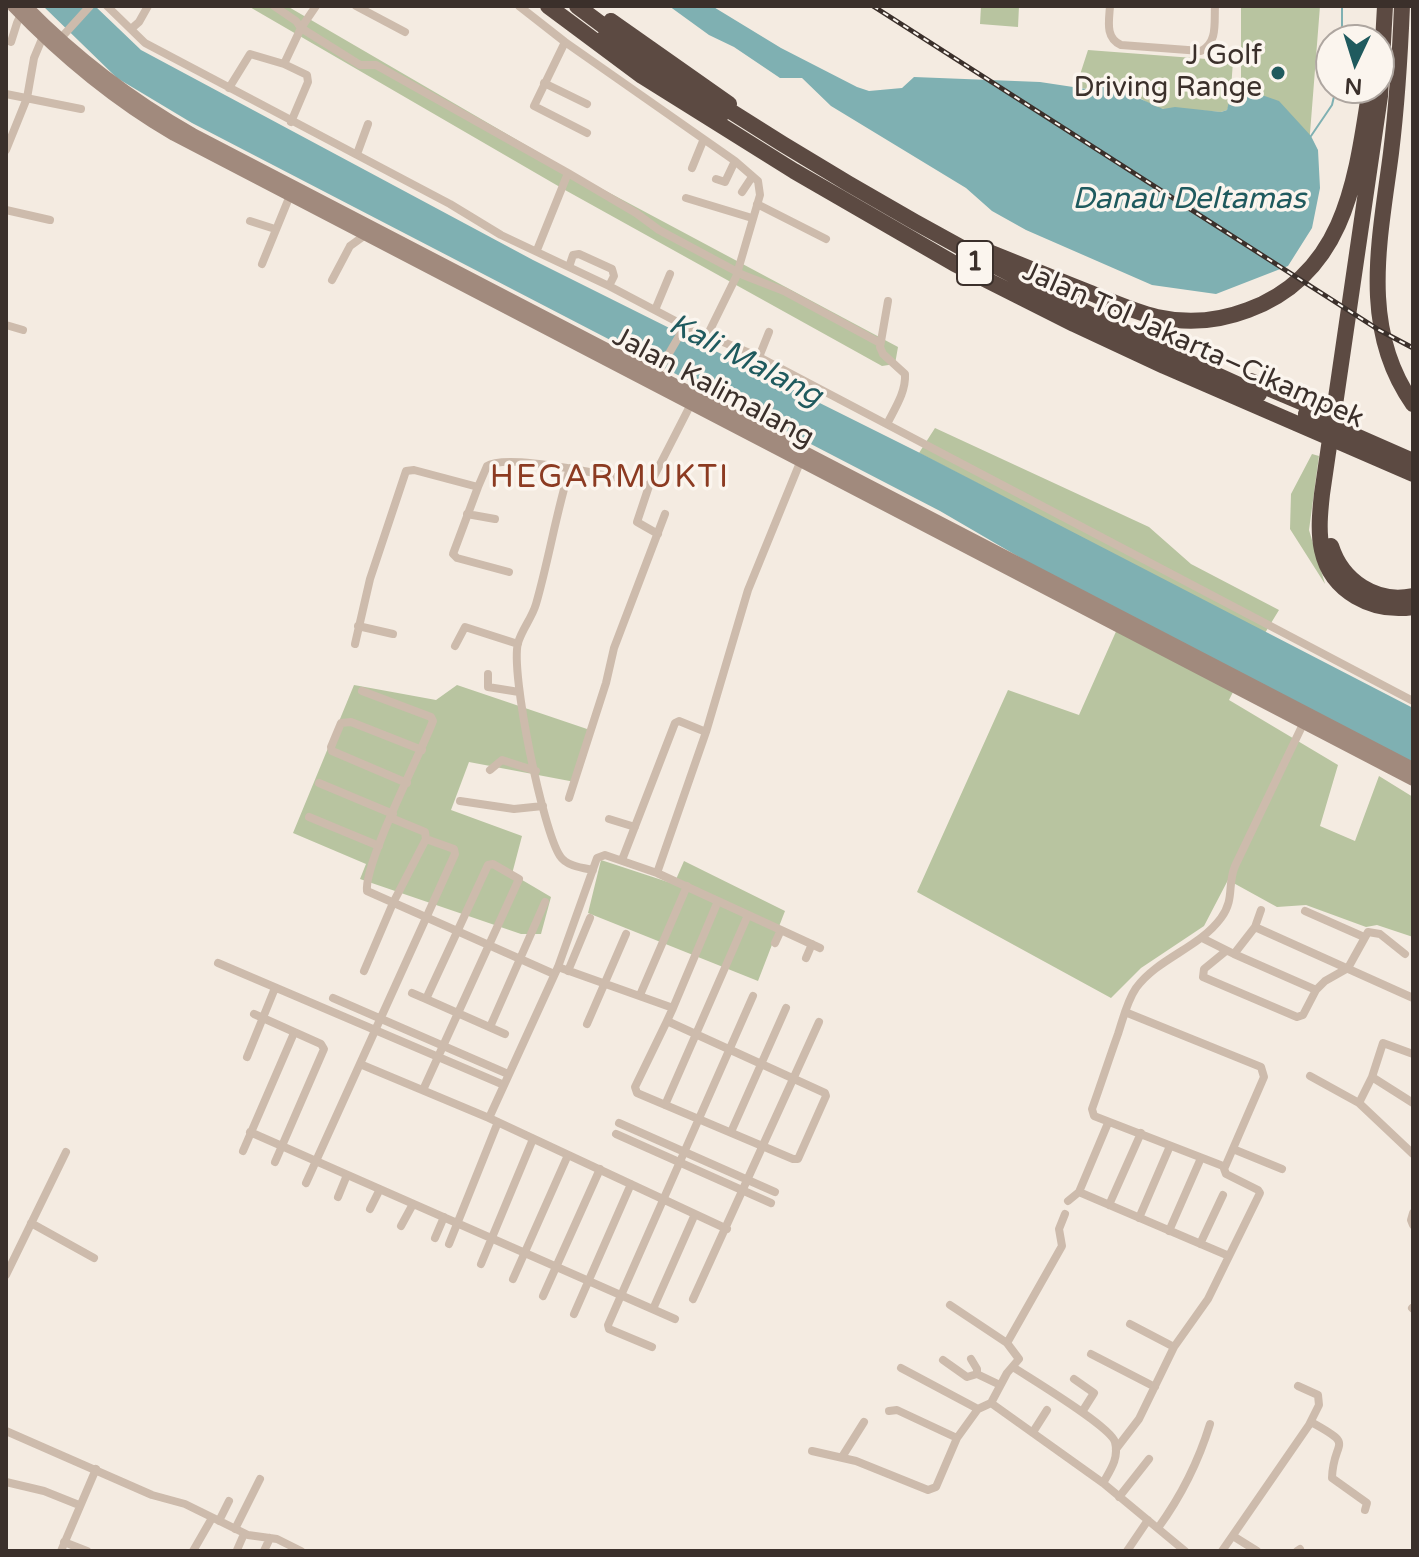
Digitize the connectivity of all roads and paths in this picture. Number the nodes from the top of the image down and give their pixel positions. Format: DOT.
graph roads {
  1 [pos="90,6"];
  2 [pos="107,6"];
  3 [pos="148,6"];
  4 [pos="274,6"];
  5 [pos="316,6"];
  6 [pos="356,6"];
  7 [pos="519,6"];
  8 [pos="548,6"];
  9 [pos="565,6"];
  10 [pos="577,6"];
  11 [pos="590,6"];
  12 [pos="1110,6"];
  13 [pos="1215,6"];
  14 [pos="1385,6"];
  15 [pos="1395,6"];
  16 [pos="1402,6"];
  17 [pos="22,8"];
  18 [pos="301,28"];
  19 [pos="131,29"];
  20 [pos="45,32"];
  21 [pos="405,32"];
  22 [pos="63,36"];
  23 [pos="11,42"];
  24 [pos="565,42"];
  25 [pos="284,64"];
  26 [pos="544,83"];
  27 [pos="229,88"];
  28 [pos="6,94"];
  29 [pos="27,98"];
  30 [pos="587,104"];
  31 [pos="1367,104"];
  32 [pos="81,109"];
  33 [pos="291,122"];
  34 [pos="368,124"];
  35 [pos="587,133"];
  36 [pos="703,141"];
  37 [pos="6,150"];
  38 [pos="1387,152"];
  39 [pos="357,154"];
  40 [pos="735,161"];
  41 [pos="692,168"];
  42 [pos="568,173"];
  43 [pos="752,177"];
  44 [pos="716,179"];
  45 [pos="292,190"];
  46 [pos="742,192"];
  47 [pos="686,198"];
  48 [pos="757,204"];
  49 [pos="6,210"];
  50 [pos="752,218"];
  51 [pos="50,220"];
  52 [pos="250,221"];
  53 [pos="275,229"];
  54 [pos="370,230"];
  55 [pos="826,239"];
  56 [pos="972,245"];
  57 [pos="537,250"];
  58 [pos="262,264"];
  59 [pos="569,267"];
  60 [pos="737,271"];
  61 [pos="670,274"];
  62 [pos="332,280"];
  63 [pos="609,286"];
  64 [pos="888,301"];
  65 [pos="655,310"];
  66 [pos="6,325"];
  67 [pos="683,329"];
  68 [pos="23,330"];
  69 [pos="769,332"];
  70 [pos="708,334"];
  71 [pos="880,343"];
  72 [pos="759,357"];
  73 [pos="1164,366"];
  74 [pos="660,370"];
  75 [pos="1343,375"];
  76 [pos="694,399"];
  77 [pos="1413,404"];
  78 [pos="887,424"];
  79 [pos="1413,450"];
  80 [pos="802,456"];
  81 [pos="1413,461"];
  82 [pos="570,468"];
  83 [pos="1329,469"];
  84 [pos="1413,471"];
  85 [pos="649,486"];
  86 [pos="478,487"];
  87 [pos="1413,487"];
  88 [pos="467,514"];
  89 [pos="665,514"];
  90 [pos="495,519"];
  91 [pos="658,534"];
  92 [pos="509,572"];
  93 [pos="1413,596"];
  94 [pos="1413,607"];
  95 [pos="358,626"];
  96 [pos="393,634"];
  97 [pos="355,644"];
  98 [pos="518,644"];
  99 [pos="455,646"];
  100 [pos="488,674"];
  101 [pos="362,691"];
  102 [pos="519,692"];
  103 [pos="1413,701"];
  104 [pos="1306,718"];
  105 [pos="706,732"];
  106 [pos="422,750"];
  107 [pos="1413,768"];
  108 [pos="490,770"];
  109 [pos="536,771"];
  110 [pos="1413,780"];
  111 [pos="319,783"];
  112 [pos="407,783"];
  113 [pos="569,798"];
  114 [pos="460,801"];
  115 [pos="543,806"];
  116 [pos="392,816"];
  117 [pos="309,817"];
  118 [pos="609,819"];
  119 [pos="635,827"];
  120 [pos="426,839"];
  121 [pos="379,846"];
  122 [pos="622,860"];
  123 [pos="593,870"];
  124 [pos="657,873"];
  125 [pos="687,886"];
  126 [pos="718,901"];
  127 [pos="545,902"];
  128 [pos="393,903"];
  129 [pos="1261,910"];
  130 [pos="1305,911"];
  131 [pos="748,915"];
  132 [pos="425,917"];
  133 [pos="590,918"];
  134 [pos="1255,927"];
  135 [pos="781,930"];
  136 [pos="456,932"];
  137 [pos="626,934"];
  138 [pos="1364,937"];
  139 [pos="1202,938"];
  140 [pos="775,943"];
  141 [pos="488,945"];
  142 [pos="1230,952"];
  143 [pos="1405,954"];
  144 [pos="519,958"];
  145 [pos="806,958"];
  146 [pos="218,963"];
  147 [pos="1348,968"];
  148 [pos="556,970"];
  149 [pos="364,971"];
  150 [pos="568,971"];
  151 [pos="604,985"];
  152 [pos="275,988"];
  153 [pos="1316,990"];
  154 [pos="412,993"];
  155 [pos="640,995"];
  156 [pos="753,996"];
  157 [pos="333,998"];
  158 [pos="1413,998"];
  159 [pos="426,999"];
  160 [pos="673,1008"];
  161 [pos="786,1008"];
  162 [pos="458,1012"];
  163 [pos="1125,1012"];
  164 [pos="254,1014"];
  165 [pos="381,1018"];
  166 [pos="264,1019"];
  167 [pos="667,1021"];
  168 [pos="819,1022"];
  169 [pos="587,1024"];
  170 [pos="490,1027"];
  171 [pos="376,1029"];
  172 [pos="294,1033"];
  173 [pos="505,1034"];
  174 [pos="697,1035"];
  175 [pos="444,1045"];
  176 [pos="729,1049"];
  177 [pos="1413,1054"];
  178 [pos="439,1056"];
  179 [pos="247,1057"];
  180 [pos="761,1063"];
  181 [pos="360,1064"];
  182 [pos="508,1074"];
  183 [pos="1310,1076"];
  184 [pos="1372,1077"];
  185 [pos="793,1079"];
  186 [pos="504,1085"];
  187 [pos="423,1090"];
  188 [pos="1359,1103"];
  189 [pos="1413,1103"];
  190 [pos="665,1105"];
  191 [pos="698,1119"];
  192 [pos="494,1120"];
  193 [pos="619,1123"];
  194 [pos="1108,1123"];
  195 [pos="250,1132"];
  196 [pos="731,1132"];
  197 [pos="1141,1133"];
  198 [pos="616,1134"];
  199 [pos="533,1139"];
  200 [pos="282,1146"];
  201 [pos="1170,1146"];
  202 [pos="763,1147"];
  203 [pos="1233,1149"];
  204 [pos="243,1151"];
  205 [pos="683,1151"];
  206 [pos="66,1152"];
  207 [pos="1413,1154"];
  208 [pos="568,1155"];
  209 [pos="1201,1158"];
  210 [pos="316,1161"];
  211 [pos="275,1162"];
  212 [pos="678,1162"];
  213 [pos="1225,1167"];
  214 [pos="600,1169"];
  215 [pos="1282,1169"];
  216 [pos="347,1175"];
  217 [pos="749,1180"];
  218 [pos="306,1183"];
  219 [pos="631,1184"];
  220 [pos="380,1189"];
  221 [pos="744,1191"];
  222 [pos="775,1192"];
  223 [pos="1079,1192"];
  224 [pos="1223,1195"];
  225 [pos="338,1197"];
  226 [pos="662,1198"];
  227 [pos="1068,1201"];
  228 [pos="771,1203"];
  229 [pos="413,1204"];
  230 [pos="1109,1205"];
  231 [pos="370,1209"];
  232 [pos="1413,1213"];
  233 [pos="695,1214"];
  234 [pos="1065,1214"];
  235 [pos="444,1217"];
  236 [pos="1139,1218"];
  237 [pos="31,1223"];
  238 [pos="457,1223"];
  239 [pos="1413,1225"];
  240 [pos="401,1226"];
  241 [pos="727,1229"];
  242 [pos="1169,1231"];
  243 [pos="435,1238"];
  244 [pos="491,1238"];
  245 [pos="449,1244"];
  246 [pos="1200,1244"];
  247 [pos="525,1253"];
  248 [pos="1229,1256"];
  249 [pos="94,1258"];
  250 [pos="481,1264"];
  251 [pos="557,1267"];
  252 [pos="6,1275"];
  253 [pos="513,1279"];
  254 [pos="588,1280"];
  255 [pos="620,1295"];
  256 [pos="543,1296"];
  257 [pos="693,1299"];
  258 [pos="950,1305"];
  259 [pos="653,1309"];
  260 [pos="574,1314"];
  261 [pos="675,1319"];
  262 [pos="1130,1324"];
  263 [pos="1007,1343"];
  264 [pos="652,1347"];
  265 [pos="1174,1347"];
  266 [pos="1091,1354"];
  267 [pos="971,1359"];
  268 [pos="943,1360"];
  269 [pos="1013,1367"];
  270 [pos="901,1368"];
  271 [pos="977,1374"];
  272 [pos="1074,1379"];
  273 [pos="1000,1385"];
  274 [pos="1298,1386"];
  275 [pos="1155,1387"];
  276 [pos="991,1403"];
  277 [pos="978,1409"];
  278 [pos="1047,1410"];
  279 [pos="889,1411"];
  280 [pos="1082,1412"];
  281 [pos="864,1422"];
  282 [pos="1311,1422"];
  283 [pos="1210,1424"];
  284 [pos="6,1431"];
  285 [pos="1033,1432"];
  286 [pos="957,1438"];
  287 [pos="1116,1449"];
  288 [pos="812,1451"];
  289 [pos="842,1457"];
  290 [pos="1149,1459"];
  291 [pos="96,1469"];
  292 [pos="260,1479"];
  293 [pos="6,1482"];
  294 [pos="1103,1483"];
  295 [pos="1119,1497"];
  296 [pos="229,1501"];
  297 [pos="79,1505"];
  298 [pos="1365,1510"];
  299 [pos="215,1520"];
  300 [pos="1148,1520"];
  301 [pos="1158,1528"];
  302 [pos="235,1529"];
  303 [pos="244,1534"];
  304 [pos="1233,1536"];
  305 [pos="270,1538"];
  306 [pos="62,1547"];
  307 [pos="1175,1548"];
  308 [pos="237,1550"];
  309 [pos="87,1551"];
  310 [pos="193,1551"];
  311 [pos="264,1551"];
  312 [pos="301,1551"];
  313 [pos="1127,1551"];
  314 [pos="1185,1551"];
  315 [pos="1222,1551"];
  316 [pos="1257,1551"];
  1 -- 22 [label="street"];
  2 -- 19 [label="street"];
  3 -- 19 [label="street"];
  4 -- 18 [label="street"];
  5 -- 18 [label="street"];
  6 -- 21 [label="street"];
  7 -- 24 [label="street"];
  8 -- 73 [label="highway, Jalan Tol Jakarta–Cikampek / 1"];
  9 -- 84 [label="highway, 1"];
  10 -- 81 [label="highway, 1"];
  11 -- 56 [label="highway, Jalan Tol Jakarta–Cikampek / 1"];
  12 -- 13 [label="street"];
  14 -- 75 [label="highway"];
  15 -- 38 [label="highway"];
  16 -- 38 [label="highway"];
  17 -- 20 [label="main road, Jalan Kalimalang"];
  17 -- 23 [label="street"];
  18 -- 25 [label="street"];
  18 -- 42 [label="street"];
  19 -- 27 [label="street"];
  20 -- 22 [label="main road, Jalan Kalimalang"];
  20 -- 29 [label="street"];
  20 -- 45 [label="main road, Jalan Kalimalang"];
  22 -- 45 [label="main road, Jalan Kalimalang"];
  24 -- 26 [label="street"];
  24 -- 36 [label="street"];
  25 -- 27 [label="street"];
  25 -- 33 [label="street"];
  26 -- 30 [label="street"];
  26 -- 35 [label="street"];
  27 -- 33 [label="street"];
  28 -- 29 [label="street"];
  29 -- 32 [label="street"];
  29 -- 37 [label="street"];
  31 -- 56 [label="highway"];
  33 -- 39 [label="street"];
  34 -- 39 [label="street"];
  36 -- 40 [label="street"];
  36 -- 41 [label="street"];
  38 -- 75 [label="highway"];
  38 -- 77 [label="highway"];
  39 -- 57 [label="street"];
  40 -- 43 [label="street"];
  40 -- 44 [label="street"];
  42 -- 57 [label="street"];
  42 -- 60 [label="street"];
  43 -- 46 [label="street"];
  43 -- 48 [label="street"];
  45 -- 53 [label="street"];
  45 -- 54 [label="main road, Jalan Kalimalang"];
  47 -- 50 [label="street"];
  48 -- 50 [label="street"];
  48 -- 55 [label="street"];
  49 -- 51 [label="street"];
  50 -- 60 [label="street"];
  52 -- 53 [label="street"];
  53 -- 58 [label="street"];
  54 -- 62 [label="street"];
  54 -- 74 [label="main road, Jalan Kalimalang"];
  54 -- 76 [label="main road, Jalan Kalimalang"];
  56 -- 79 [label="highway, Jalan Tol Jakarta–Cikampek / 1"];
  57 -- 59 [label="street"];
  59 -- 63 [label="street"];
  59 -- 63 [label="street"];
  60 -- 70 [label="street"];
  60 -- 71 [label="street"];
  61 -- 65 [label="street"];
  63 -- 65 [label="street"];
  64 -- 71 [label="street"];
  65 -- 67 [label="street"];
  66 -- 68 [label="street"];
  67 -- 70 [label="street"];
  67 -- 74 [label="street"];
  69 -- 72 [label="street"];
  70 -- 72 [label="street"];
  71 -- 78 [label="street"];
  72 -- 78 [label="street"];
  73 -- 84 [label="highway, Jalan Tol Jakarta–Cikampek / 1"];
  73 -- 87 [label="highway"];
  74 -- 76 [label="main road, Jalan Kalimalang"];
  75 -- 83 [label="highway"];
  76 -- 80 [label="main road, Jalan Kalimalang"];
  76 -- 85 [label="street"];
  78 -- 103 [label="street"];
  80 -- 104 [label="main road, Jalan Kalimalang"];
  80 -- 105 [label="street"];
  82 -- 85 [label="street"];
  82 -- 86 [label="street"];
  82 -- 98 [label="street"];
  83 -- 93 [label="highway"];
  83 -- 94 [label="highway"];
  85 -- 91 [label="street"];
  86 -- 88 [label="street"];
  86 -- 95 [label="street"];
  88 -- 90 [label="street"];
  88 -- 92 [label="street"];
  89 -- 91 [label="street"];
  91 -- 113 [label="street"];
  95 -- 96 [label="street"];
  95 -- 97 [label="street"];
  98 -- 99 [label="street"];
  98 -- 102 [label="street"];
  100 -- 102 [label="street"];
  101 -- 106 [label="street"];
  102 -- 109 [label="street"];
  104 -- 107 [label="main road, Jalan Kalimalang"];
  104 -- 110 [label="main road, Jalan Kalimalang"];
  104 -- 139 [label="street"];
  105 -- 119 [label="street"];
  105 -- 124 [label="street"];
  106 -- 112 [label="street"];
  106 -- 112 [label="street"];
  108 -- 109 [label="street"];
  109 -- 115 [label="street"];
  111 -- 116 [label="street"];
  112 -- 116 [label="street"];
  114 -- 115 [label="street"];
  115 -- 123 [label="street"];
  116 -- 120 [label="street"];
  116 -- 121 [label="street"];
  117 -- 121 [label="street"];
  118 -- 119 [label="street"];
  119 -- 122 [label="street"];
  120 -- 128 [label="street"];
  120 -- 132 [label="street"];
  121 -- 128 [label="street"];
  122 -- 123 [label="street"];
  122 -- 124 [label="street"];
  123 -- 148 [label="street"];
  124 -- 125 [label="street"];
  125 -- 126 [label="street"];
  125 -- 155 [label="street"];
  126 -- 131 [label="street"];
  126 -- 160 [label="street"];
  127 -- 144 [label="street"];
  128 -- 132 [label="street"];
  128 -- 149 [label="street"];
  129 -- 134 [label="street"];
  130 -- 138 [label="street"];
  131 -- 135 [label="street"];
  131 -- 174 [label="street"];
  132 -- 136 [label="street"];
  132 -- 165 [label="street"];
  133 -- 150 [label="street"];
  134 -- 142 [label="street"];
  134 -- 147 [label="street"];
  135 -- 140 [label="street"];
  135 -- 145 [label="street"];
  136 -- 141 [label="street"];
  136 -- 141 [label="street"];
  136 -- 159 [label="street"];
  137 -- 151 [label="street"];
  138 -- 143 [label="street"];
  138 -- 147 [label="street"];
  139 -- 142 [label="street"];
  139 -- 163 [label="street"];
  141 -- 144 [label="street"];
  141 -- 162 [label="street"];
  142 -- 153 [label="street"];
  142 -- 153 [label="street"];
  144 -- 148 [label="street"];
  144 -- 170 [label="street"];
  146 -- 152 [label="street"];
  147 -- 153 [label="street"];
  147 -- 158 [label="street"];
  148 -- 150 [label="street"];
  148 -- 182 [label="street"];
  150 -- 151 [label="street"];
  151 -- 155 [label="street"];
  151 -- 169 [label="street"];
  152 -- 166 [label="street"];
  152 -- 171 [label="street"];
  154 -- 159 [label="street"];
  155 -- 160 [label="street"];
  156 -- 176 [label="street"];
  157 -- 165 [label="street"];
  159 -- 162 [label="street"];
  160 -- 167 [label="street"];
  161 -- 180 [label="street"];
  162 -- 170 [label="street"];
  162 -- 175 [label="street"];
  163 -- 194 [label="street"];
  163 -- 203 [label="street"];
  164 -- 166 [label="street"];
  165 -- 171 [label="street"];
  165 -- 175 [label="street"];
  166 -- 172 [label="street"];
  166 -- 179 [label="street"];
  167 -- 174 [label="street"];
  167 -- 190 [label="street"];
  168 -- 185 [label="street"];
  170 -- 173 [label="street"];
  171 -- 178 [label="street"];
  171 -- 181 [label="street"];
  172 -- 195 [label="street"];
  172 -- 200 [label="street"];
  174 -- 176 [label="street"];
  174 -- 190 [label="street"];
  175 -- 178 [label="street"];
  175 -- 182 [label="street"];
  176 -- 180 [label="street"];
  176 -- 191 [label="street"];
  177 -- 184 [label="street"];
  178 -- 186 [label="street"];
  178 -- 187 [label="street"];
  180 -- 185 [label="street"];
  180 -- 196 [label="street"];
  181 -- 187 [label="street"];
  181 -- 210 [label="street"];
  182 -- 186 [label="street"];
  183 -- 188 [label="street"];
  184 -- 188 [label="street"];
  184 -- 189 [label="street"];
  185 -- 202 [label="street"];
  185 -- 202 [label="street"];
  186 -- 192 [label="street"];
  187 -- 192 [label="street"];
  188 -- 207 [label="street"];
  190 -- 191 [label="street"];
  191 -- 196 [label="street"];
  191 -- 205 [label="street"];
  192 -- 199 [label="street"];
  192 -- 238 [label="street"];
  193 -- 205 [label="street"];
  194 -- 197 [label="street"];
  194 -- 223 [label="street"];
  195 -- 200 [label="street"];
  195 -- 204 [label="street"];
  196 -- 202 [label="street"];
  197 -- 201 [label="street"];
  197 -- 230 [label="street"];
  198 -- 212 [label="street"];
  199 -- 208 [label="street"];
  199 -- 244 [label="street"];
  200 -- 210 [label="street"];
  200 -- 211 [label="street"];
  201 -- 209 [label="street"];
  201 -- 236 [label="street"];
  202 -- 217 [label="street"];
  203 -- 213 [label="street"];
  203 -- 215 [label="street"];
  205 -- 212 [label="street"];
  205 -- 217 [label="street"];
  206 -- 237 [label="street"];
  208 -- 214 [label="street"];
  208 -- 247 [label="street"];
  209 -- 213 [label="street"];
  209 -- 242 [label="street"];
  210 -- 216 [label="street"];
  210 -- 218 [label="street"];
  212 -- 221 [label="street"];
  212 -- 226 [label="street"];
  213 -- 248 [label="street"];
  214 -- 219 [label="street"];
  214 -- 251 [label="street"];
  216 -- 220 [label="street"];
  216 -- 225 [label="street"];
  217 -- 221 [label="street"];
  217 -- 222 [label="street"];
  219 -- 226 [label="street"];
  219 -- 254 [label="street"];
  220 -- 229 [label="street"];
  220 -- 231 [label="street"];
  221 -- 228 [label="street"];
  221 -- 241 [label="street"];
  223 -- 227 [label="street"];
  223 -- 230 [label="street"];
  224 -- 246 [label="street"];
  226 -- 233 [label="street"];
  226 -- 255 [label="street"];
  229 -- 235 [label="street"];
  229 -- 240 [label="street"];
  230 -- 236 [label="street"];
  232 -- 239 [label="street"];
  233 -- 241 [label="street"];
  233 -- 259 [label="street"];
  234 -- 263 [label="street"];
  235 -- 238 [label="street"];
  235 -- 243 [label="street"];
  236 -- 242 [label="street"];
  237 -- 249 [label="street"];
  237 -- 252 [label="street"];
  238 -- 244 [label="street"];
  238 -- 245 [label="street"];
  241 -- 257 [label="street"];
  242 -- 246 [label="street"];
  244 -- 247 [label="street"];
  244 -- 250 [label="street"];
  246 -- 248 [label="street"];
  247 -- 251 [label="street"];
  247 -- 253 [label="street"];
  248 -- 265 [label="street"];
  251 -- 254 [label="street"];
  251 -- 256 [label="street"];
  254 -- 255 [label="street"];
  254 -- 260 [label="street"];
  255 -- 259 [label="street"];
  255 -- 264 [label="street"];
  258 -- 263 [label="street"];
  259 -- 261 [label="street"];
  262 -- 265 [label="street"];
  263 -- 269 [label="street"];
  265 -- 275 [label="street"];
  266 -- 275 [label="street"];
  267 -- 271 [label="street"];
  268 -- 271 [label="street"];
  269 -- 273 [label="street"];
  269 -- 280 [label="street"];
  270 -- 277 [label="street"];
  271 -- 273 [label="street"];
  272 -- 280 [label="street"];
  273 -- 276 [label="street"];
  274 -- 282 [label="street"];
  275 -- 287 [label="street"];
  276 -- 277 [label="street"];
  276 -- 285 [label="street"];
  277 -- 286 [label="street"];
  278 -- 285 [label="street"];
  279 -- 286 [label="street"];
  280 -- 287 [label="street"];
  281 -- 289 [label="street"];
  282 -- 298 [label="street"];
  282 -- 304 [label="street"];
  283 -- 301 [label="street"];
  284 -- 291 [label="street"];
  285 -- 294 [label="street"];
  286 -- 289 [label="street"];
  287 -- 294 [label="street"];
  288 -- 289 [label="street"];
  290 -- 295 [label="street"];
  291 -- 297 [label="street"];
  291 -- 299 [label="street"];
  292 -- 302 [label="street"];
  293 -- 297 [label="street"];
  294 -- 295 [label="street"];
  295 -- 300 [label="street"];
  296 -- 299 [label="street"];
  297 -- 306 [label="street"];
  299 -- 302 [label="street"];
  299 -- 310 [label="street"];
  300 -- 301 [label="street"];
  300 -- 313 [label="street"];
  301 -- 307 [label="street"];
  302 -- 303 [label="street"];
  303 -- 305 [label="street"];
  303 -- 308 [label="street"];
  304 -- 315 [label="street"];
  304 -- 316 [label="street"];
  305 -- 311 [label="street"];
  305 -- 312 [label="street"];
  306 -- 309 [label="street"];
  307 -- 314 [label="street"];
}
